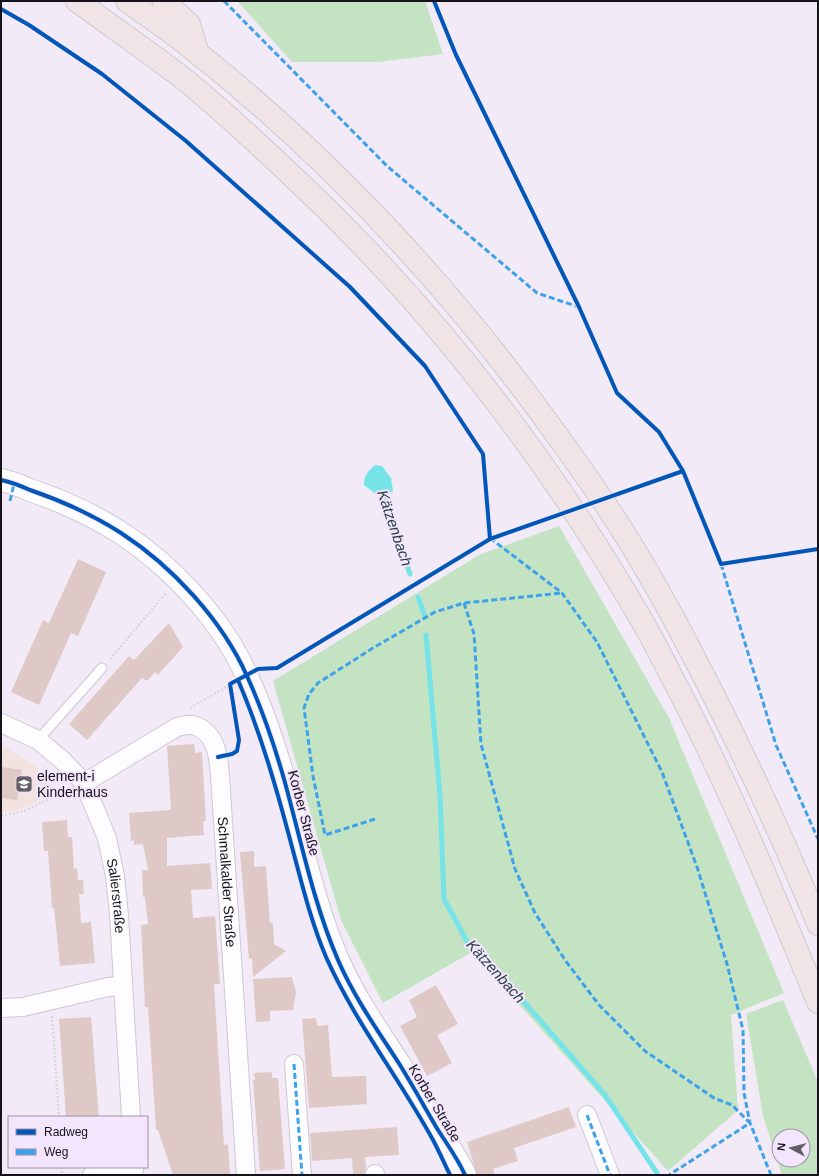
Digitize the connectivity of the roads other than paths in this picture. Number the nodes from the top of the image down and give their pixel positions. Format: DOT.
graph roads {
  1 [pos="77,1"];
  2 [pos="127,1"];
  3 [pos="164,1"];
  4 [pos="198,54"];
  5 [pos="1,480"];
  6 [pos="102,668"];
  7 [pos="1,723"];
  8 [pos="38,740"];
  9 [pos="84,783"];
  10 [pos="818,924"];
  11 [pos="122,986"];
  12 [pos="818,1002"];
  13 [pos="1,1008"];
  14 [pos="294,1064"];
  15 [pos="587,1115"];
  16 [pos="131,1116"];
  17 [pos="135,1172"];
  18 [pos="92,1175"];
  19 [pos="246,1175"];
  20 [pos="302,1175"];
  21 [pos="464,1175"];
  22 [pos="610,1175"];
  1 -- 12 [label="highway"];
  2 -- 4 [label="highway"];
  3 -- 4 [label="highway"];
  4 -- 10 [label="highway"];
  5 -- 21 [label="street, Korber Straße"];
  6 -- 8 [label="lane"];
  7 -- 8 [label="street, Salierstraße"];
  8 -- 9 [label="street, Salierstraße"];
  9 -- 11 [label="street, Salierstraße"];
  9 -- 19 [label="street, Schmalkalder Straße"];
  11 -- 13 [label="street"];
  11 -- 16 [label="street, Salierstraße"];
  14 -- 20 [label="street"];
  15 -- 22 [label="street"];
  17 -- 18 [label="street"];
}
